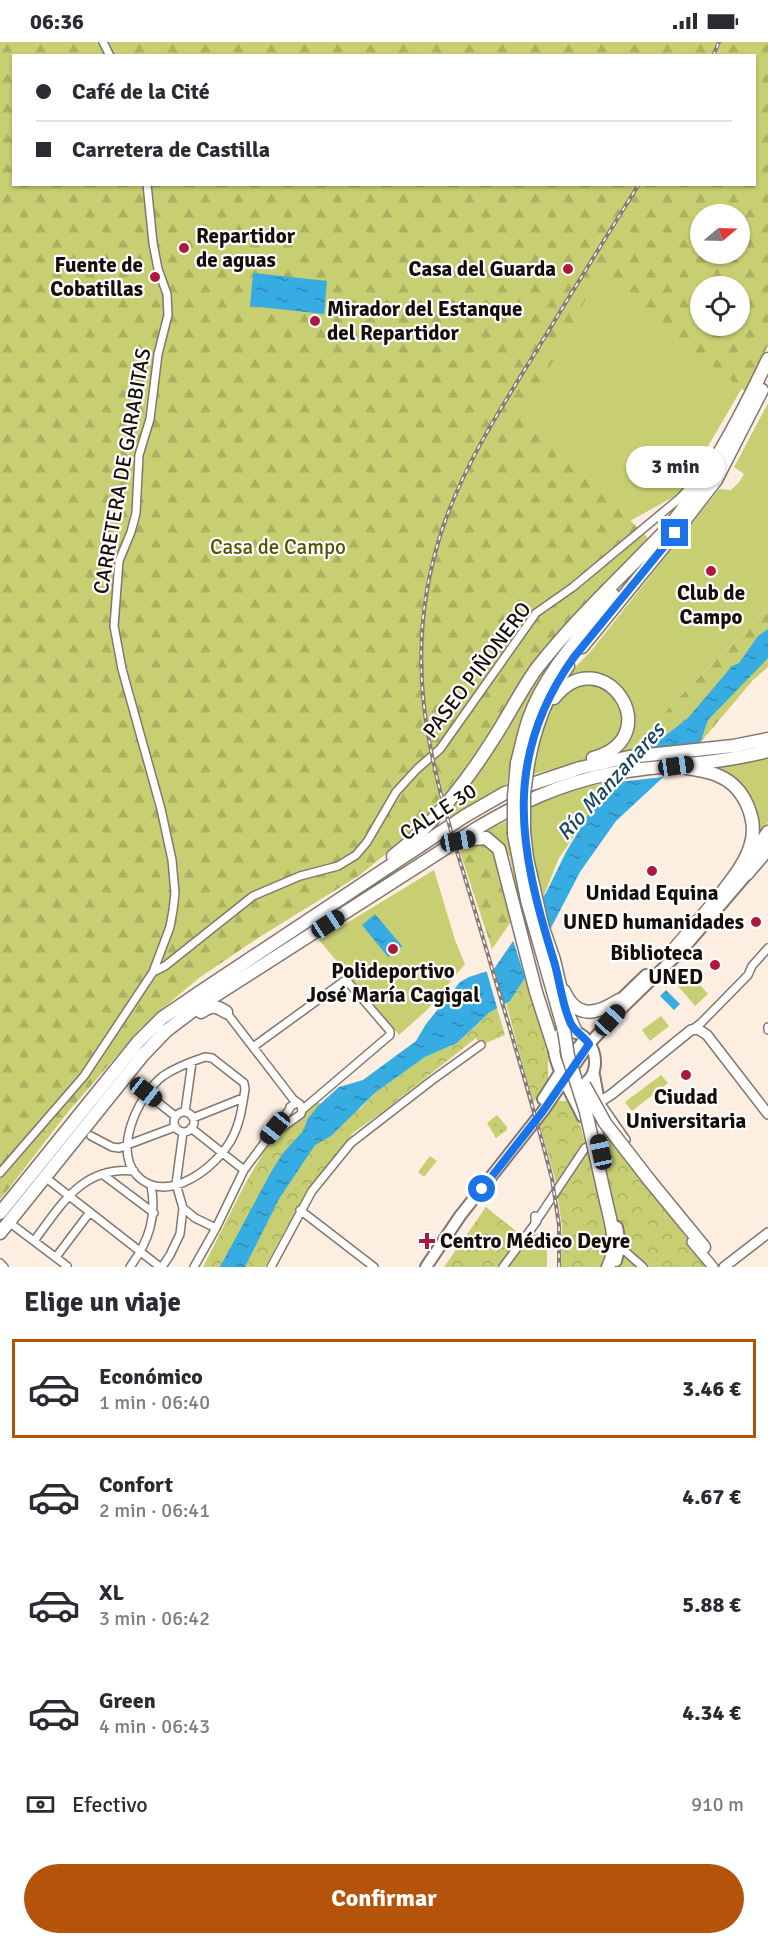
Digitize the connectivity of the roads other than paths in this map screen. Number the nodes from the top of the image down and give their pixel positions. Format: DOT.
graph roads {
  1 [pos="147,186"];
  2 [pos="768,359"];
  3 [pos="768,378"];
  4 [pos="690,487"];
  5 [pos="669,527"];
  6 [pos="768,739"];
  7 [pos="768,751"];
  8 [pos="524,761"];
  9 [pos="676,766"];
  10 [pos="505,793"];
  11 [pos="768,832"];
  12 [pos="458,841"];
  13 [pos="768,849"];
  14 [pos="747,874"];
  15 [pos="723,891"];
  16 [pos="539,929"];
  17 [pos="288,934"];
  18 [pos="676,947"];
  19 [pos="768,948"];
  20 [pos="153,972"];
  21 [pos="557,974"];
  22 [pos="233,985"];
  23 [pos="619,1000"];
  24 [pos="226,1011"];
  25 [pos="704,1020"];
  26 [pos="691,1030"];
  27 [pos="166,1031"];
  28 [pos="707,1035"];
  29 [pos="571,1039"];
  30 [pos="481,1046"];
  31 [pos="254,1047"];
  32 [pos="192,1062"];
  33 [pos="594,1075"];
  34 [pos="135,1084"];
  35 [pos="569,1088"];
  36 [pos="146,1092"];
  37 [pos="243,1098"];
  38 [pos="599,1102"];
  39 [pos="296,1103"];
  40 [pos="289,1110"];
  41 [pos="302,1110"];
  42 [pos="185,1112"];
  43 [pos="768,1114"];
  44 [pos="175,1116"];
  45 [pos="296,1116"];
  46 [pos="193,1118"];
  47 [pos="596,1121"];
  48 [pos="175,1127"];
  49 [pos="191,1128"];
  50 [pos="183,1132"];
  51 [pos="91,1136"];
  52 [pos="265,1140"];
  53 [pos="128,1146"];
  54 [pos="589,1146"];
  55 [pos="223,1152"];
  56 [pos="244,1170"];
  57 [pos="134,1171"];
  58 [pos="0,1173"];
  59 [pos="102,1174"];
  60 [pos="50,1181"];
  61 [pos="176,1184"];
  62 [pos="151,1185"];
  63 [pos="69,1196"];
  64 [pos="183,1208"];
  65 [pos="300,1210"];
  66 [pos="90,1212"];
  67 [pos="0,1213"];
  68 [pos="153,1213"];
  69 [pos="14,1226"];
  70 [pos="216,1228"];
  71 [pos="0,1233"];
  72 [pos="768,1233"];
  73 [pos="34,1241"];
  74 [pos="704,1247"];
  75 [pos="619,1249"];
  76 [pos="141,1252"];
  77 [pos="56,1257"];
  78 [pos="0,1263"];
  79 [pos="67,1266"];
  80 [pos="720,1266"];
  81 [pos="4,1267"];
  82 [pos="130,1267"];
  83 [pos="161,1267"];
  84 [pos="194,1267"];
  85 [pos="271,1267"];
  86 [pos="374,1267"];
  87 [pos="426,1267"];
  88 [pos="503,1267"];
  89 [pos="607,1267"];
  90 [pos="613,1267"];
  91 [pos="644,1267"];
  1 -- 20 [label="street, CARRETERA DE GARABITAS"];
  2 -- 5 [label="highway"];
  3 -- 8 [label="highway"];
  4 -- 20 [label="street, PASEO PIÑONERO"];
  5 -- 8 [label="highway"];
  5 -- 17 [label="highway"];
  6 -- 10 [label="highway, CALLE 30"];
  7 -- 9 [label="highway, CALLE 30"];
  8 -- 10 [label="highway"];
  8 -- 16 [label="highway, bridge"];
  9 -- 12 [label="highway, CALLE 30"];
  9 -- 15 [label="highway"];
  10 -- 17 [label="highway, CALLE 30"];
  11 -- 15 [label="highway"];
  12 -- 22 [label="highway, CALLE 30"];
  12 -- 29 [label="highway"];
  13 -- 14 [label="highway"];
  14 -- 29 [label="main road"];
  15 -- 18 [label="highway"];
  16 -- 21 [label="highway"];
  16 -- 29 [label="highway"];
  16 -- 29 [label="highway"];
  17 -- 67 [label="highway"];
  18 -- 23 [label="main road"];
  19 -- 25 [label="street"];
  20 -- 58 [label="street, PASEO PIÑONERO"];
  21 -- 23 [label="highway"];
  21 -- 29 [label="highway"];
  22 -- 24 [label="highway"];
  22 -- 27 [label="highway, CALLE 30"];
  23 -- 29 [label="main road"];
  24 -- 27 [label="highway"];
  24 -- 31 [label="street"];
  25 -- 26 [label="street"];
  25 -- 28 [label="street"];
  26 -- 28 [label="main road"];
  26 -- 38 [label="main road"];
  27 -- 71 [label="highway"];
  28 -- 43 [label="main road"];
  29 -- 33 [label="main road"];
  29 -- 35 [label="main road"];
  29 -- 35 [label="main road"];
  29 -- 74 [label="highway, bridge"];
  29 -- 89 [label="highway, bridge"];
  30 -- 65 [label="street"];
  31 -- 39 [label="street"];
  31 -- 41 [label="street"];
  32 -- 36 [label="street"];
  32 -- 37 [label="street"];
  32 -- 42 [label="street"];
  33 -- 35 [label="main road"];
  33 -- 38 [label="main road"];
  34 -- 36 [label="street"];
  35 -- 38 [label="main road"];
  35 -- 47 [label="main road"];
  35 -- 54 [label="main road"];
  35 -- 87 [label="main road"];
  36 -- 44 [label="street"];
  36 -- 53 [label="street"];
  37 -- 46 [label="street"];
  37 -- 55 [label="street"];
  38 -- 47 [label="main road"];
  38 -- 74 [label="main road"];
  39 -- 40 [label="street"];
  39 -- 41 [label="street"];
  40 -- 45 [label="street"];
  40 -- 52 [label="street"];
  41 -- 45 [label="street"];
  42 -- 44 [label="street"];
  42 -- 46 [label="street"];
  44 -- 48 [label="street"];
  45 -- 52 [label="street"];
  46 -- 49 [label="street"];
  47 -- 75 [label="main road"];
  47 -- 80 [label="main road"];
  48 -- 50 [label="street"];
  48 -- 53 [label="street"];
  49 -- 50 [label="street"];
  49 -- 55 [label="street"];
  50 -- 61 [label="street"];
  51 -- 53 [label="street"];
  52 -- 56 [label="street"];
  53 -- 57 [label="street"];
  54 -- 88 [label="street"];
  54 -- 89 [label="main road"];
  55 -- 56 [label="street"];
  55 -- 61 [label="street"];
  56 -- 70 [label="street"];
  57 -- 59 [label="street"];
  57 -- 62 [label="street"];
  59 -- 63 [label="street"];
  59 -- 68 [label="street"];
  60 -- 63 [label="street"];
  61 -- 62 [label="street"];
  61 -- 64 [label="street"];
  62 -- 68 [label="street"];
  63 -- 66 [label="street"];
  63 -- 73 [label="street"];
  64 -- 70 [label="street"];
  64 -- 83 [label="street"];
  65 -- 85 [label="street"];
  65 -- 86 [label="street"];
  66 -- 76 [label="street"];
  66 -- 77 [label="street"];
  68 -- 76 [label="street"];
  69 -- 73 [label="street"];
  70 -- 84 [label="street"];
  72 -- 80 [label="main road"];
  73 -- 77 [label="street"];
  74 -- 80 [label="main road"];
  75 -- 90 [label="main road"];
  75 -- 91 [label="street"];
  76 -- 82 [label="street"];
  76 -- 83 [label="street"];
  77 -- 79 [label="street"];
  78 -- 81 [label="street"];
}
